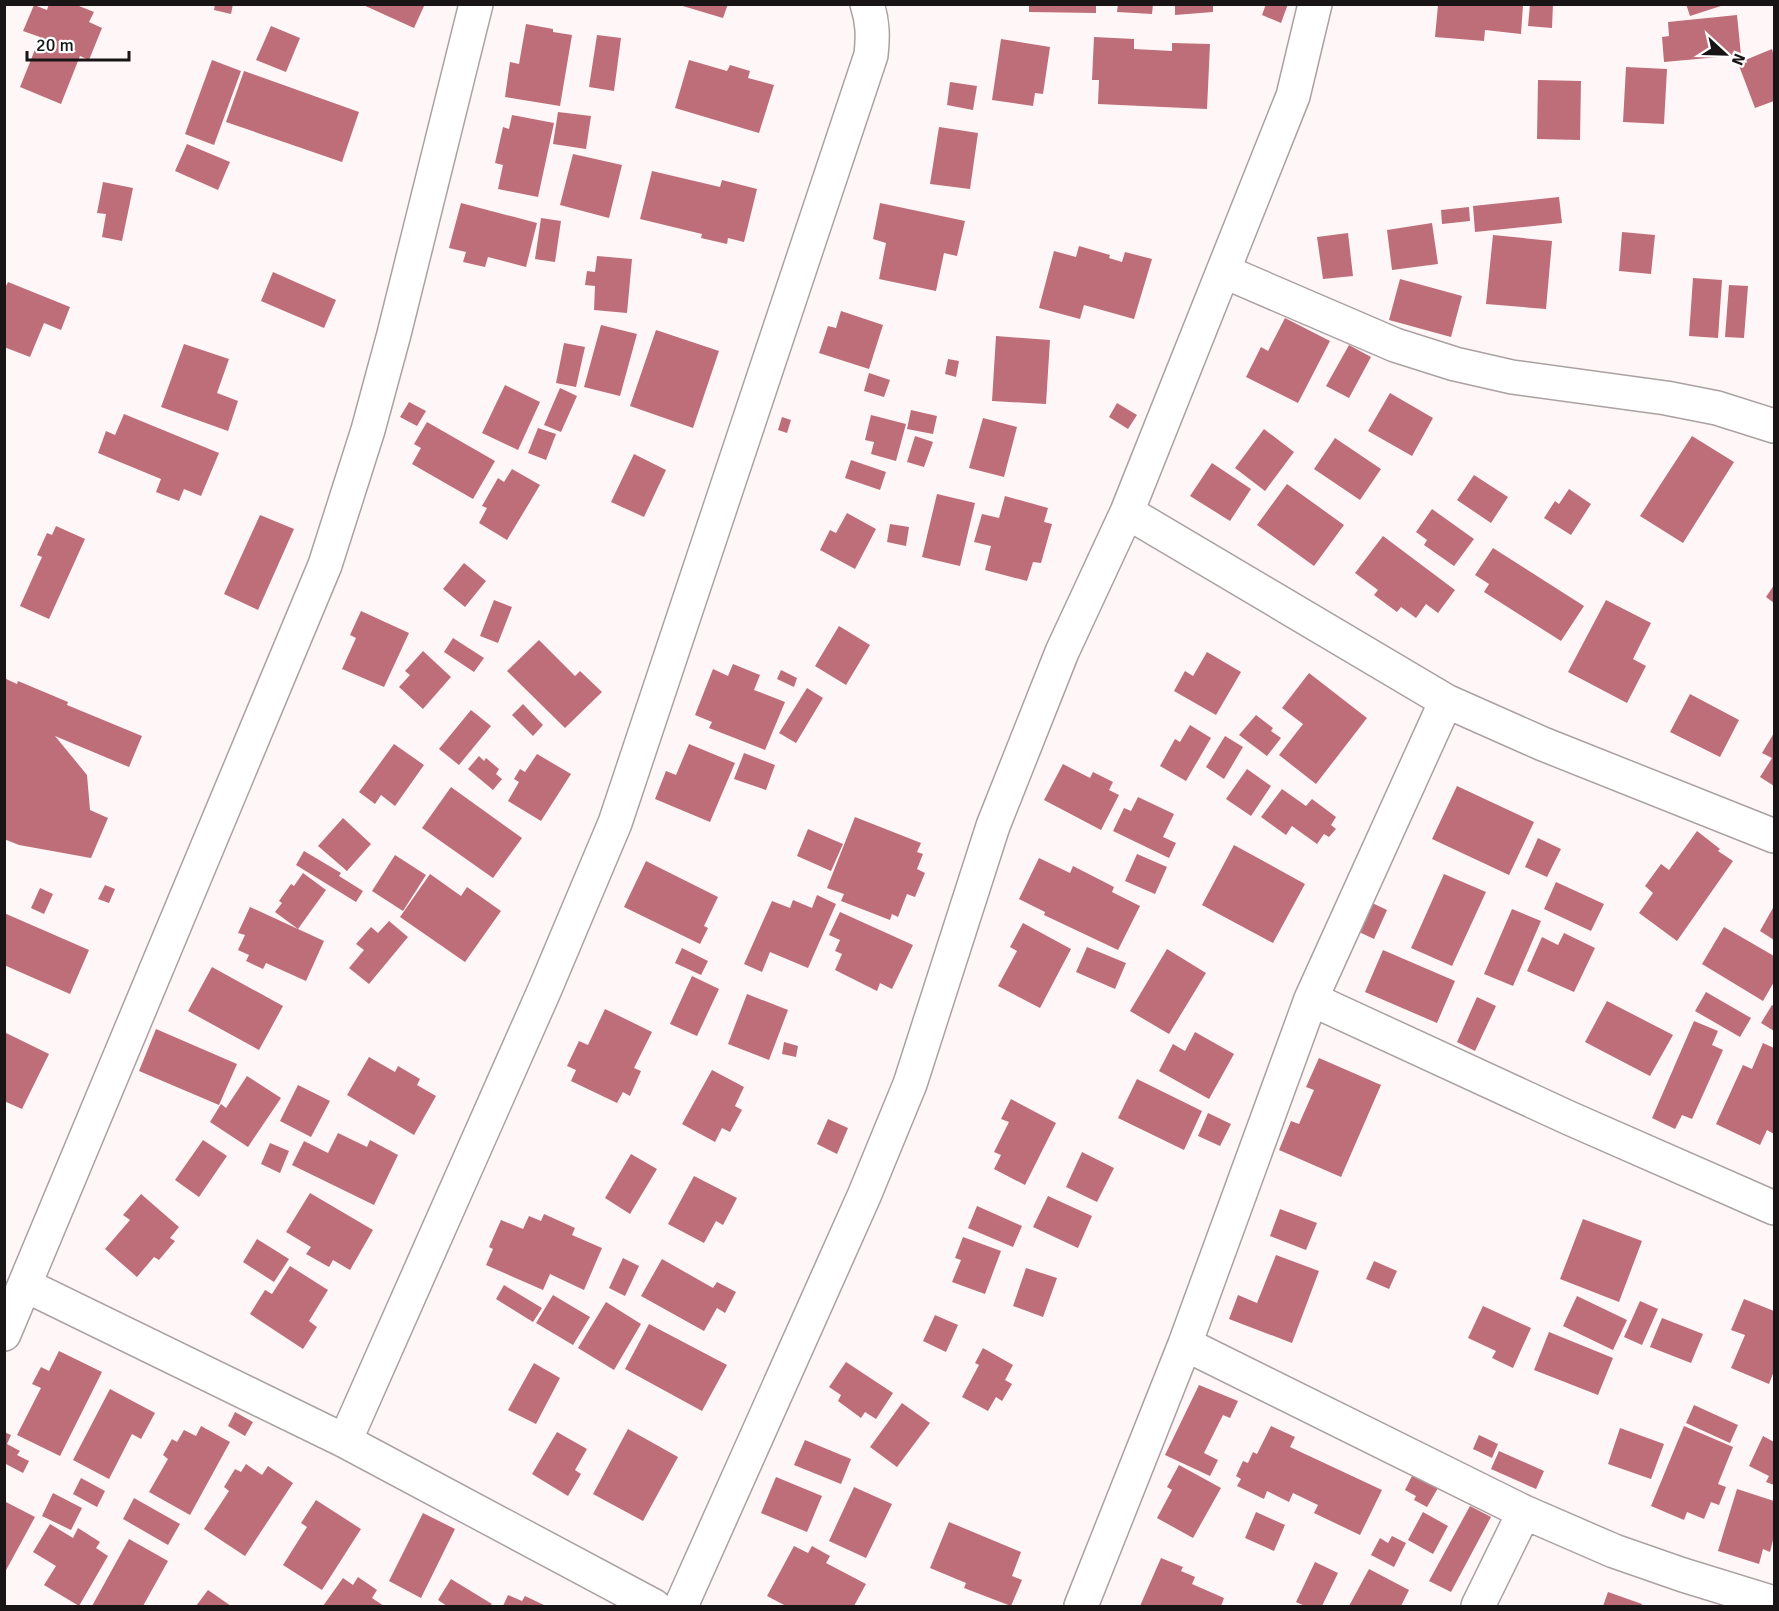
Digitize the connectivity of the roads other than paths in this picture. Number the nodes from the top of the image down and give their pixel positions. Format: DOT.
graph roads {
  1 [pos="476,4"];
  2 [pos="867,4"];
  3 [pos="1315,4"];
  4 [pos="1224,271"];
  5 [pos="1774,426"];
  6 [pos="1127,512"];
  7 [pos="1446,701"];
  8 [pos="1774,836"];
  9 [pos="1311,999"];
  10 [pos="1774,1208"];
  11 [pos="25,1285"];
  12 [pos="4,1334"];
  13 [pos="1185,1344"];
  14 [pos="345,1441"];
  15 [pos="1524,1512"];
  16 [pos="1774,1603"];
  17 [pos="654,1606"];
  18 [pos="681,1606"];
  19 [pos="1081,1606"];
  20 [pos="1478,1606"];
  1 -- 11 [label="street"];
  2 -- 14 [label="street"];
  3 -- 4 [label="street"];
  4 -- 5 [label="street"];
  4 -- 6 [label="street"];
  6 -- 7 [label="street"];
  6 -- 18 [label="street"];
  7 -- 8 [label="street"];
  7 -- 9 [label="street"];
  9 -- 10 [label="street"];
  9 -- 13 [label="street"];
  11 -- 12 [label="street"];
  11 -- 14 [label="street"];
  13 -- 15 [label="street"];
  13 -- 19 [label="street"];
  14 -- 17 [label="street"];
  15 -- 16 [label="street"];
  15 -- 20 [label="street"];
}
